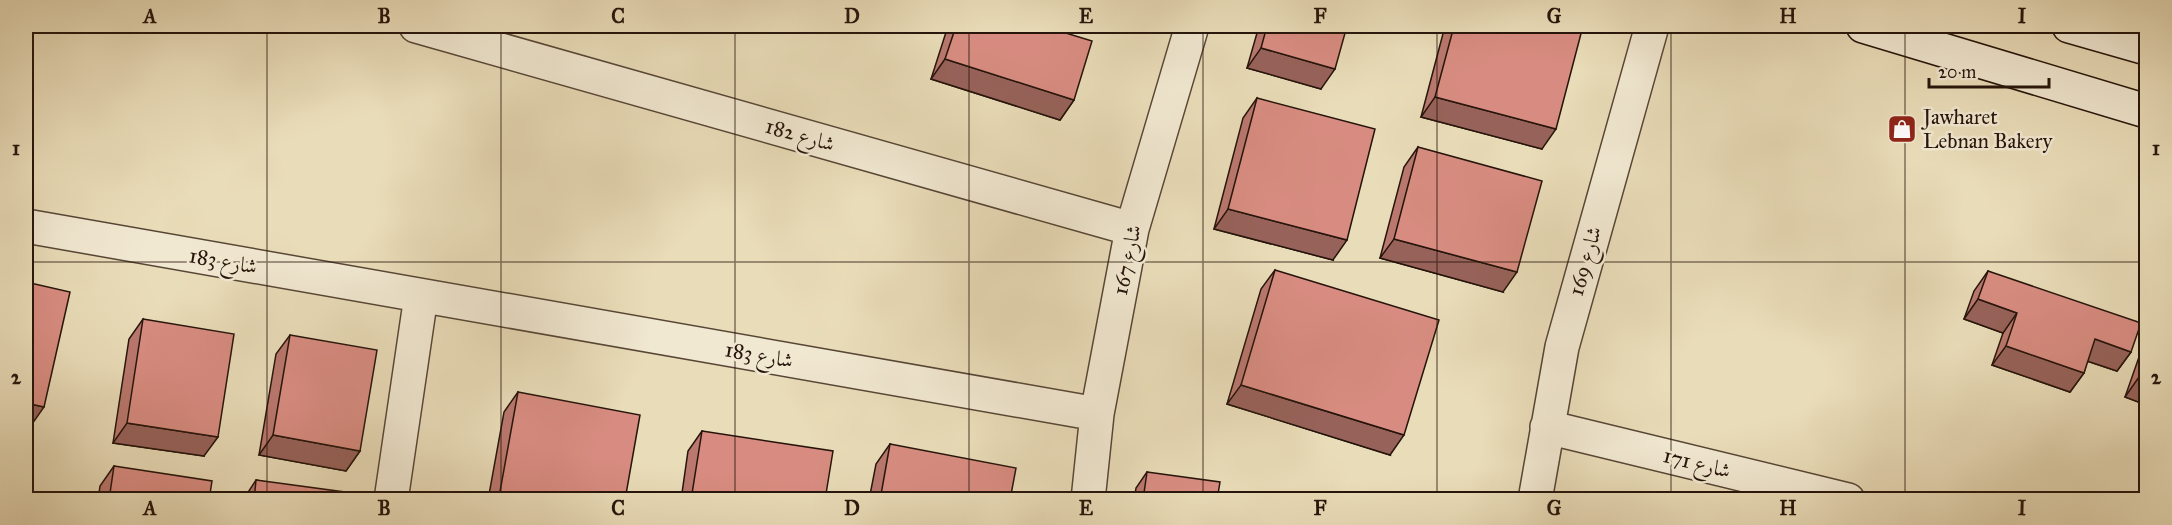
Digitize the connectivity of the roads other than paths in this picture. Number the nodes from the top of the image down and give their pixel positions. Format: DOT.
graph roads {
  1 [pos="416,26"];
  2 [pos="1192,26"];
  3 [pos="1652,26"];
  4 [pos="1863,26"];
  5 [pos="2069,26"];
  6 [pos="470,33"];
  7 [pos="2146,48"];
  8 [pos="2146,111"];
  9 [pos="26,226"];
  10 [pos="1132,229"];
  11 [pos="422,296"];
  12 [pos="1097,414"];
  13 [pos="1547,427"];
  14 [pos="391,500"];
  15 [pos="1088,500"];
  16 [pos="1534,500"];
  17 [pos="1848,500"];
  1 -- 6 [label="street, شارع 182"];
  2 -- 10 [label="street, شارع 167"];
  3 -- 13 [label="street, شارع 169"];
  4 -- 8 [label="street"];
  5 -- 7 [label="street"];
  6 -- 10 [label="street, شارع 182"];
  9 -- 11 [label="street, شارع 183"];
  10 -- 12 [label="street, شارع 167"];
  11 -- 12 [label="street, شارع 183"];
  11 -- 14 [label="street"];
  12 -- 15 [label="street, شارع 167"];
  13 -- 16 [label="street, شارع 169"];
  13 -- 17 [label="street, شارع 171"];
}
